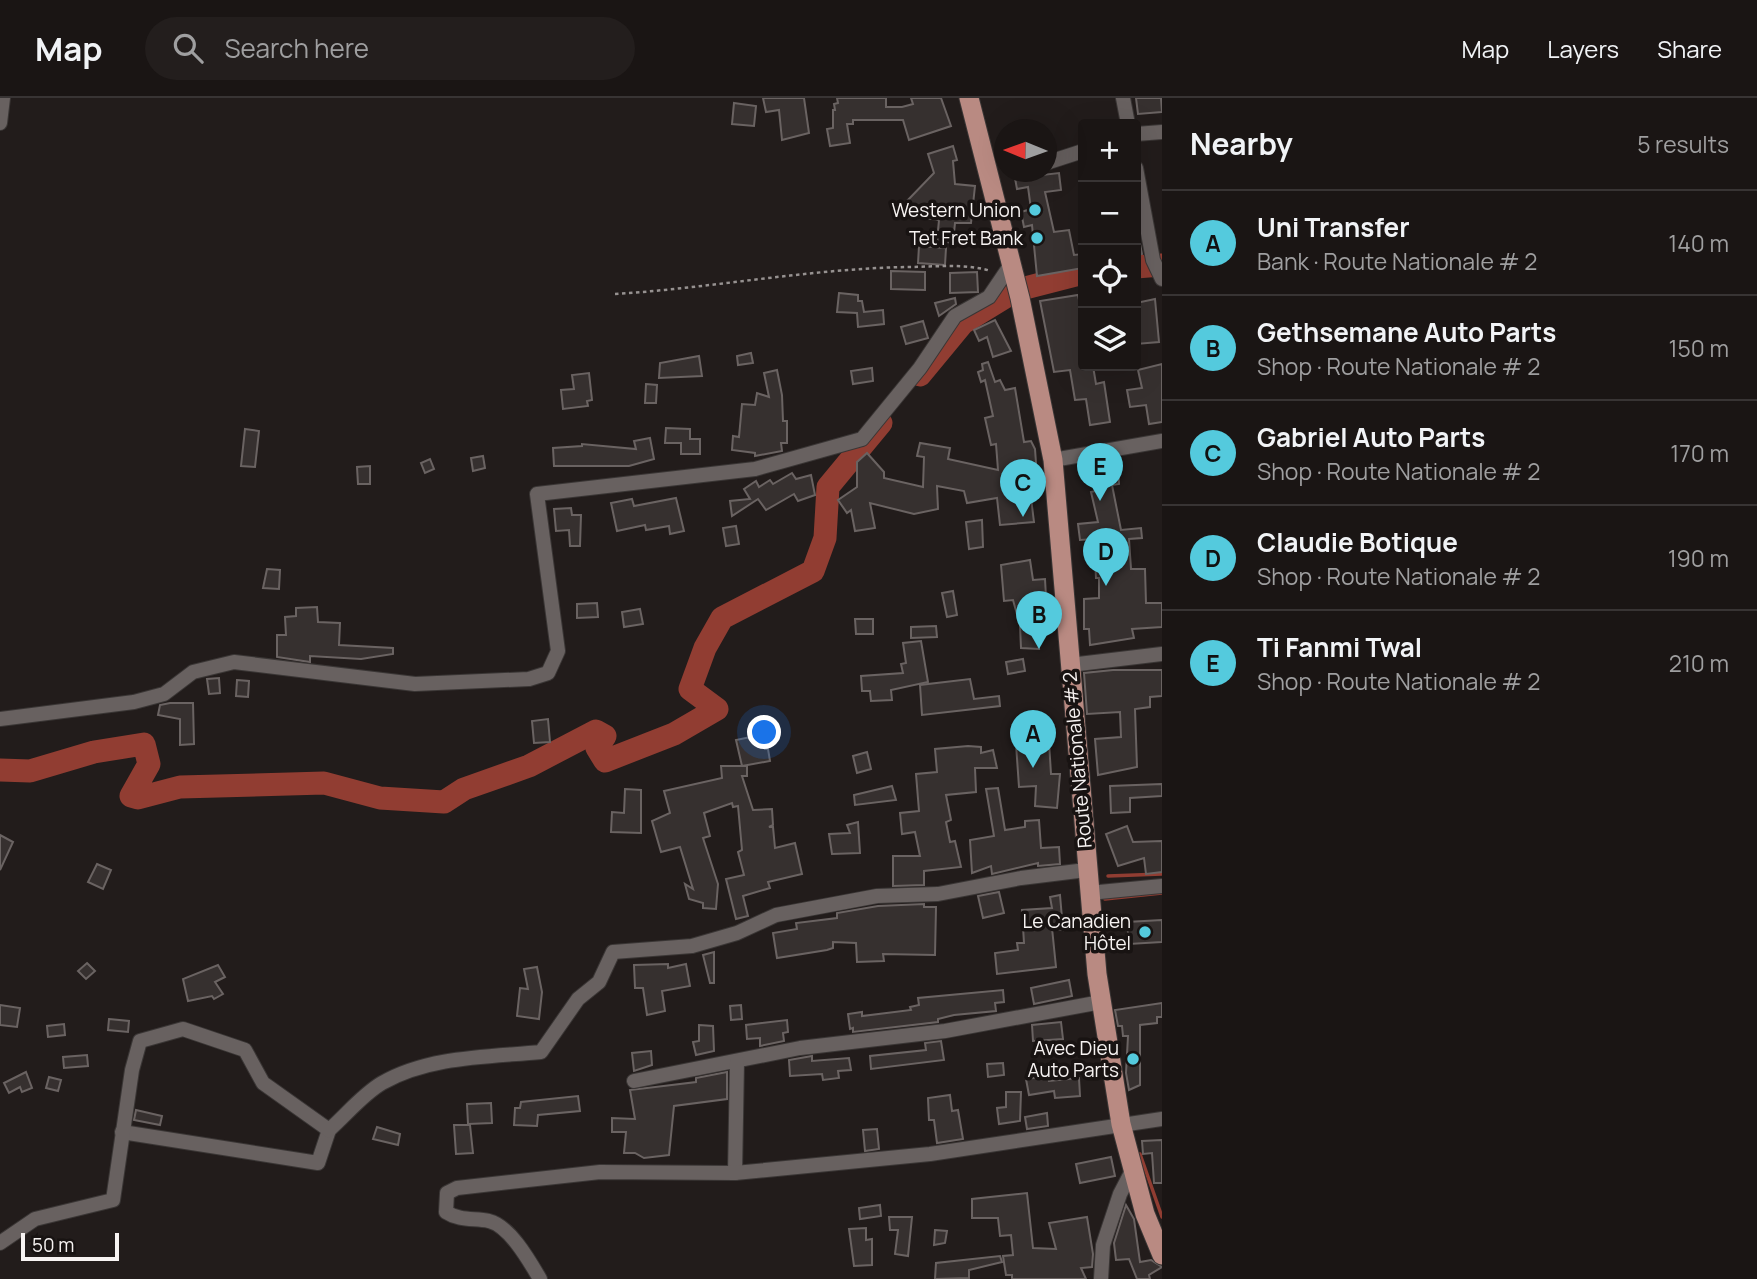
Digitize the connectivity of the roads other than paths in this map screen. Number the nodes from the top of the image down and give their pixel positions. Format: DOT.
graph roads {
  1 [pos="3,98"];
  2 [pos="969,98"];
  3 [pos="1123,98"];
  4 [pos="1127,119"];
  5 [pos="0,123"];
  6 [pos="1162,132"];
  7 [pos="1141,134"];
  8 [pos="1078,153"];
  9 [pos="1057,159"];
  10 [pos="1139,182"];
  11 [pos="1010,270"];
  12 [pos="1162,279"];
  13 [pos="1162,441"];
  14 [pos="1053,460"];
  15 [pos="1162,654"];
  16 [pos="1070,665"];
  17 [pos="0,719"];
  18 [pos="1086,870"];
  19 [pos="1162,886"];
  20 [pos="1089,893"];
  21 [pos="1101,1002"];
  22 [pos="737,1062"];
  23 [pos="634,1081"];
  24 [pos="1162,1119"];
  25 [pos="1121,1124"];
  26 [pos="329,1130"];
  27 [pos="122,1132"];
  28 [pos="1133,1169"];
  29 [pos="735,1173"];
  30 [pos="0,1243"];
  31 [pos="1162,1255"];
  32 [pos="540,1279"];
  33 [pos="1101,1279"];
  1 -- 5 [label="street"];
  2 -- 11 [label="main road, Route Nationale # 2"];
  3 -- 4 [label="street"];
  6 -- 7 [label="street"];
  8 -- 9 [label="street"];
  10 -- 12 [label="street"];
  11 -- 14 [label="main road, Route Nationale # 2"];
  11 -- 17 [label="street"];
  13 -- 14 [label="street"];
  14 -- 16 [label="main road, Route Nationale # 2"];
  15 -- 16 [label="street"];
  16 -- 18 [label="main road, Route Nationale # 2"];
  18 -- 20 [label="main road, Route Nationale # 2"];
  18 -- 26 [label="street"];
  19 -- 20 [label="street"];
  20 -- 21 [label="main road, Route Nationale # 2"];
  21 -- 22 [label="street"];
  21 -- 25 [label="main road, Route Nationale # 2"];
  22 -- 23 [label="street"];
  22 -- 29 [label="street"];
  24 -- 25 [label="street"];
  25 -- 28 [label="main road, Route Nationale # 2"];
  25 -- 29 [label="street"];
  26 -- 27 [label="street"];
  26 -- 27 [label="street"];
  27 -- 30 [label="street"];
  28 -- 31 [label="main road, Route Nationale # 2"];
  28 -- 33 [label="street"];
  29 -- 32 [label="street"];
}
